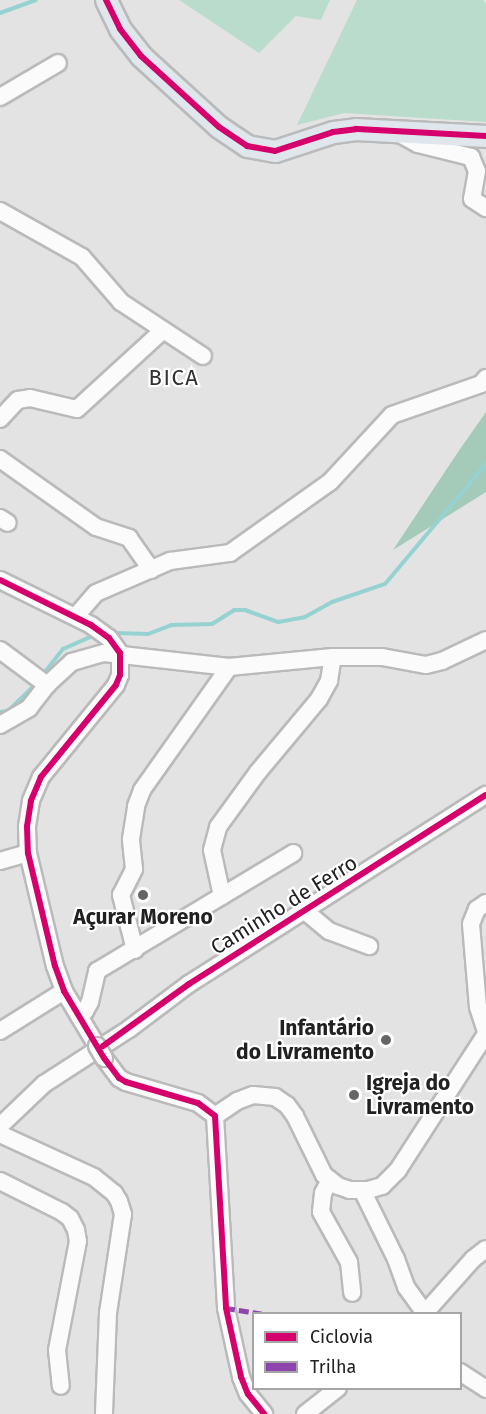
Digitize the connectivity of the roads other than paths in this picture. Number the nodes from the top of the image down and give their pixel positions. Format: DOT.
graph roads {
  1 [pos="106,0"];
  2 [pos="58,63"];
  3 [pos="0,97"];
  4 [pos="390,129"];
  5 [pos="486,136"];
  6 [pos="486,208"];
  7 [pos="0,211"];
  8 [pos="162,331"];
  9 [pos="203,357"];
  10 [pos="486,378"];
  11 [pos="0,419"];
  12 [pos="0,459"];
  13 [pos="150,570"];
  14 [pos="0,580"];
  15 [pos="76,616"];
  16 [pos="486,640"];
  17 [pos="0,650"];
  18 [pos="120,653"];
  19 [pos="333,657"];
  20 [pos="229,667"];
  21 [pos="43,681"];
  22 [pos="0,724"];
  23 [pos="486,795"];
  24 [pos="28,853"];
  25 [pos="293,854"];
  26 [pos="0,861"];
  27 [pos="222,896"];
  28 [pos="486,903"];
  29 [pos="305,911"];
  30 [pos="369,946"];
  31 [pos="135,950"];
  32 [pos="64,991"];
  33 [pos="79,1016"];
  34 [pos="0,1031"];
  35 [pos="486,1033"];
  36 [pos="101,1050"];
  37 [pos="215,1116"];
  38 [pos="0,1126"];
  39 [pos="0,1134"];
  40 [pos="330,1180"];
  41 [pos="0,1181"];
  42 [pos="362,1190"];
  43 [pos="486,1249"];
  44 [pos="352,1293"];
  45 [pos="423,1312"];
  46 [pos="425,1312"];
  47 [pos="462,1373"];
  48 [pos="61,1386"];
  49 [pos="486,1389"];
  50 [pos="337,1390"];
  51 [pos="104,1414"];
  52 [pos="264,1414"];
  53 [pos="305,1414"];
  1 -- 4 [label="main road"];
  2 -- 3 [label="street"];
  4 -- 5 [label="main road"];
  4 -- 6 [label="street"];
  7 -- 8 [label="street"];
  8 -- 9 [label="street"];
  8 -- 11 [label="street"];
  10 -- 13 [label="street"];
  12 -- 13 [label="street"];
  13 -- 15 [label="street"];
  14 -- 15 [label="street"];
  15 -- 18 [label="street"];
  16 -- 19 [label="street"];
  17 -- 21 [label="street"];
  18 -- 20 [label="street"];
  18 -- 21 [label="street"];
  18 -- 24 [label="street"];
  19 -- 20 [label="street"];
  19 -- 27 [label="street"];
  20 -- 31 [label="street"];
  21 -- 22 [label="street"];
  23 -- 29 [label="street, Caminho de Ferro"];
  24 -- 26 [label="street"];
  24 -- 32 [label="street"];
  25 -- 27 [label="street"];
  27 -- 31 [label="street"];
  28 -- 35 [label="street"];
  29 -- 30 [label="street"];
  29 -- 36 [label="street, Caminho de Ferro"];
  31 -- 33 [label="street"];
  32 -- 33 [label="street"];
  32 -- 34 [label="street"];
  33 -- 36 [label="street"];
  35 -- 42 [label="street"];
  36 -- 37 [label="street"];
  36 -- 38 [label="street, Caminho de Ferro"];
  37 -- 40 [label="street"];
  37 -- 52 [label="street"];
  39 -- 51 [label="street"];
  40 -- 42 [label="street"];
  40 -- 44 [label="street"];
  41 -- 48 [label="street"];
  42 -- 45 [label="street"];
  43 -- 46 [label="street"];
  47 -- 49 [label="street"];
  50 -- 53 [label="street"];
}
